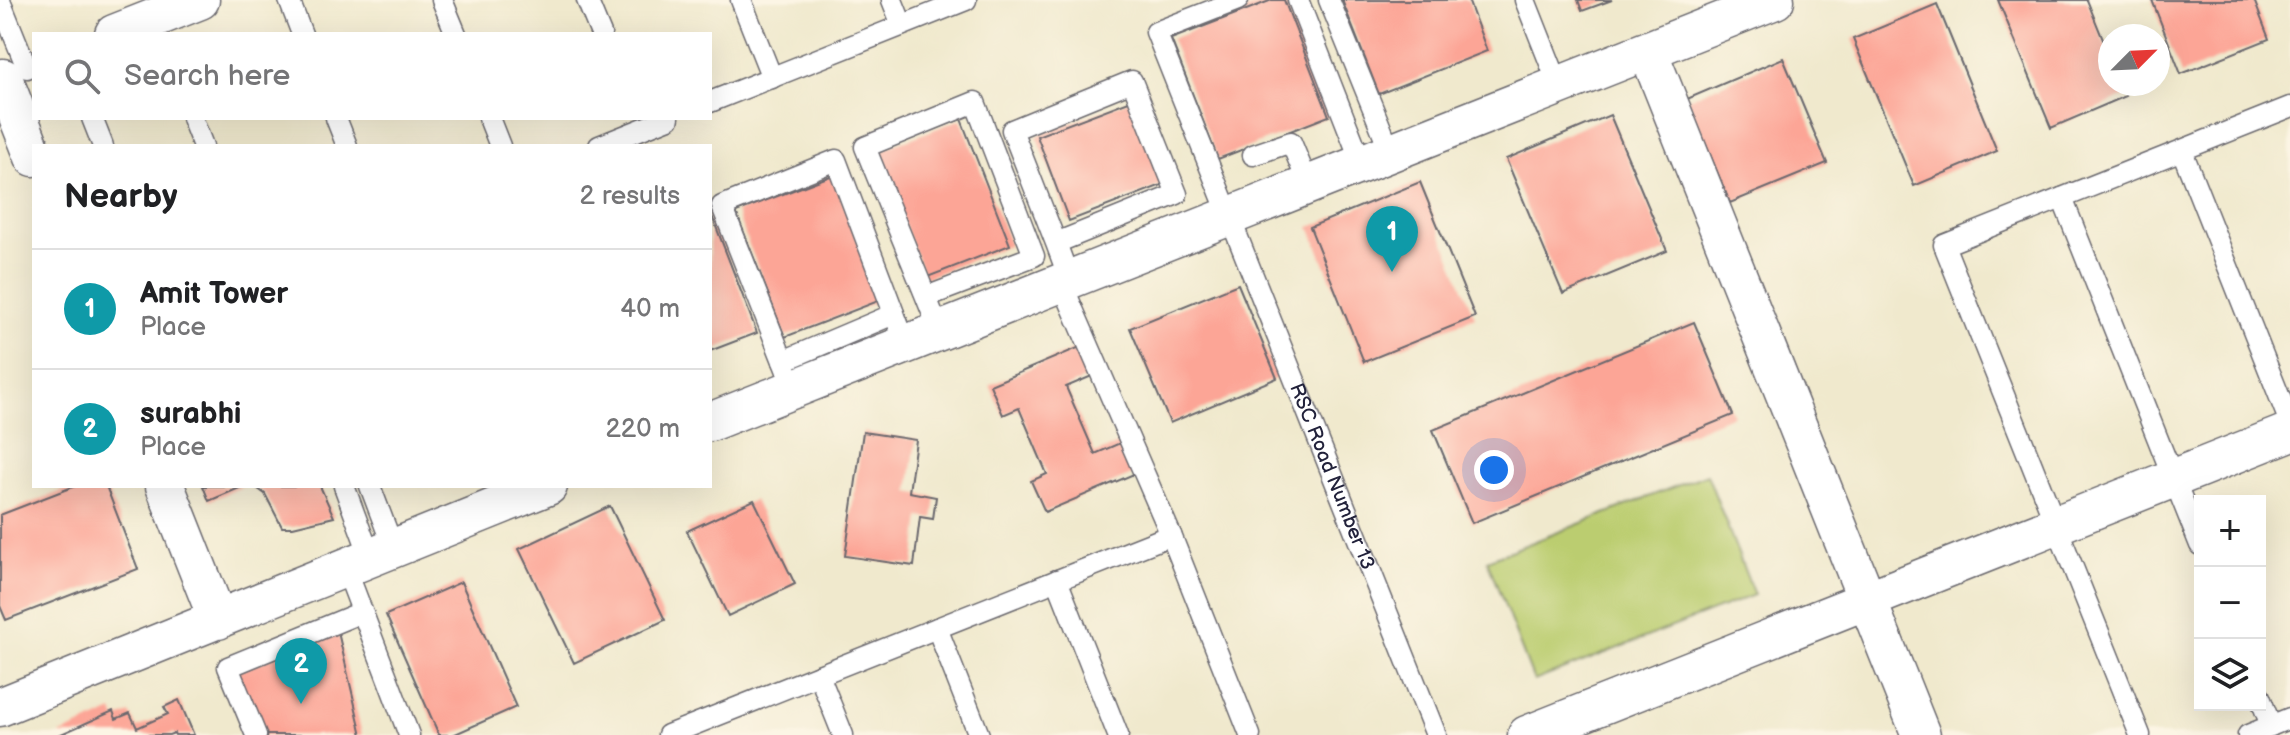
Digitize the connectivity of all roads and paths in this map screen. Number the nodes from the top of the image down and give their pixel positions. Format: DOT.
graph roads {
  1 [pos="200,0"];
  2 [pos="289,0"];
  3 [pos="442,0"];
  4 [pos="587,0"];
  5 [pos="741,0"];
  6 [pos="892,0"];
  7 [pos="966,0"];
  8 [pos="1238,0"];
  9 [pos="1298,0"];
  10 [pos="1329,0"];
  11 [pos="1525,0"];
  12 [pos="1775,0"];
  13 [pos="0,1"];
  14 [pos="152,18"];
  15 [pos="902,25"];
  16 [pos="119,32"];
  17 [pos="301,32"];
  18 [pos="455,32"];
  19 [pos="600,32"];
  20 [pos="1648,51"];
  21 [pos="16,73"];
  22 [pos="772,78"];
  23 [pos="1559,86"];
  24 [pos="712,101"];
  25 [pos="2290,107"];
  26 [pos="93,120"];
  27 [pos="193,120"];
  28 [pos="337,120"];
  29 [pos="490,120"];
  30 [pos="658,120"];
  31 [pos="637,124"];
  32 [pos="102,144"];
  33 [pos="202,144"];
  34 [pos="346,144"];
  35 [pos="499,144"];
  36 [pos="602,144"];
  37 [pos="32,148"];
  38 [pos="2182,151"];
  39 [pos="1253,155"];
  40 [pos="1377,158"];
  41 [pos="1309,186"];
  42 [pos="2062,198"];
  43 [pos="712,204"];
  44 [pos="1230,217"];
  45 [pos="1056,243"];
  46 [pos="1066,282"];
  47 [pos="917,322"];
  48 [pos="787,381"];
  49 [pos="712,421"];
  50 [pos="2290,423"];
  51 [pos="2290,432"];
  52 [pos="2173,478"];
  53 [pos="166,488"];
  54 [pos="345,488"];
  55 [pos="370,488"];
  56 [pos="529,490"];
  57 [pos="2056,525"];
  58 [pos="2194,530"];
  59 [pos="1171,535"];
  60 [pos="369,557"];
  61 [pos="1057,580"];
  62 [pos="1867,600"];
  63 [pos="362,612"];
  64 [pos="218,620"];
  65 [pos="937,628"];
  66 [pos="819,675"];
  67 [pos="2266,704"];
  68 [pos="0,707"];
  69 [pos="2281,722"];
  70 [pos="709,727"];
  71 [pos="256,735"];
  72 [pos="409,735"];
  73 [pos="668,735"];
  74 [pos="843,735"];
  75 [pos="979,735"];
  76 [pos="1118,735"];
  77 [pos="1250,735"];
  78 [pos="1436,735"];
  79 [pos="1527,735"];
  80 [pos="1921,735"];
  81 [pos="2140,735"];
  82 [pos="2248,735"];
  1 -- 14 [label="street"];
  2 -- 17 [label="lane"];
  3 -- 18 [label="lane"];
  4 -- 19 [label="lane"];
  5 -- 22 [label="lane"];
  6 -- 15 [label="lane"];
  7 -- 15 [label="lane"];
  8 -- 44 [label="lane, RSC Road Number 13"];
  9 -- 40 [label="lane"];
  10 -- 40 [label="lane"];
  11 -- 23 [label="lane"];
  12 -- 20 [label="street"];
  13 -- 21 [label="lane"];
  14 -- 16 [label="street"];
  15 -- 22 [label="lane"];
  20 -- 23 [label="street"];
  20 -- 62 [label="street"];
  21 -- 37 [label="street"];
  22 -- 24 [label="lane"];
  23 -- 40 [label="street"];
  25 -- 38 [label="lane"];
  26 -- 32 [label="lane"];
  27 -- 33 [label="lane"];
  28 -- 34 [label="lane"];
  29 -- 35 [label="lane"];
  30 -- 31 [label="lane"];
  31 -- 36 [label="lane"];
  38 -- 42 [label="lane"];
  38 -- 50 [label="lane"];
  39 -- 41 [label="lane"];
  40 -- 41 [label="street"];
  41 -- 44 [label="street"];
  42 -- 52 [label="lane"];
  42 -- 57 [label="lane"];
  43 -- 48 [label="lane"];
  44 -- 46 [label="street"];
  44 -- 78 [label="lane, RSC Road Number 13"];
  45 -- 45 [label="lane"];
  45 -- 46 [label="lane"];
  46 -- 47 [label="street"];
  46 -- 59 [label="lane"];
  47 -- 47 [label="lane"];
  47 -- 48 [label="street"];
  47 -- 48 [label="lane"];
  48 -- 49 [label="street"];
  51 -- 52 [label="street"];
  52 -- 57 [label="street"];
  52 -- 58 [label="lane"];
  53 -- 64 [label="street"];
  54 -- 60 [label="lane"];
  55 -- 60 [label="lane"];
  56 -- 60 [label="street"];
  57 -- 62 [label="street"];
  57 -- 81 [label="lane"];
  59 -- 61 [label="lane"];
  59 -- 77 [label="lane"];
  60 -- 63 [label="lane"];
  60 -- 64 [label="street"];
  61 -- 65 [label="lane"];
  61 -- 76 [label="lane"];
  62 -- 79 [label="street"];
  62 -- 80 [label="street"];
  63 -- 71 [label="lane"];
  63 -- 72 [label="lane"];
  64 -- 68 [label="street"];
  65 -- 66 [label="lane"];
  65 -- 75 [label="lane"];
  66 -- 70 [label="lane"];
  66 -- 74 [label="lane"];
  67 -- 69 [label="lane"];
  69 -- 82 [label="lane"];
  70 -- 73 [label="lane"];
}
